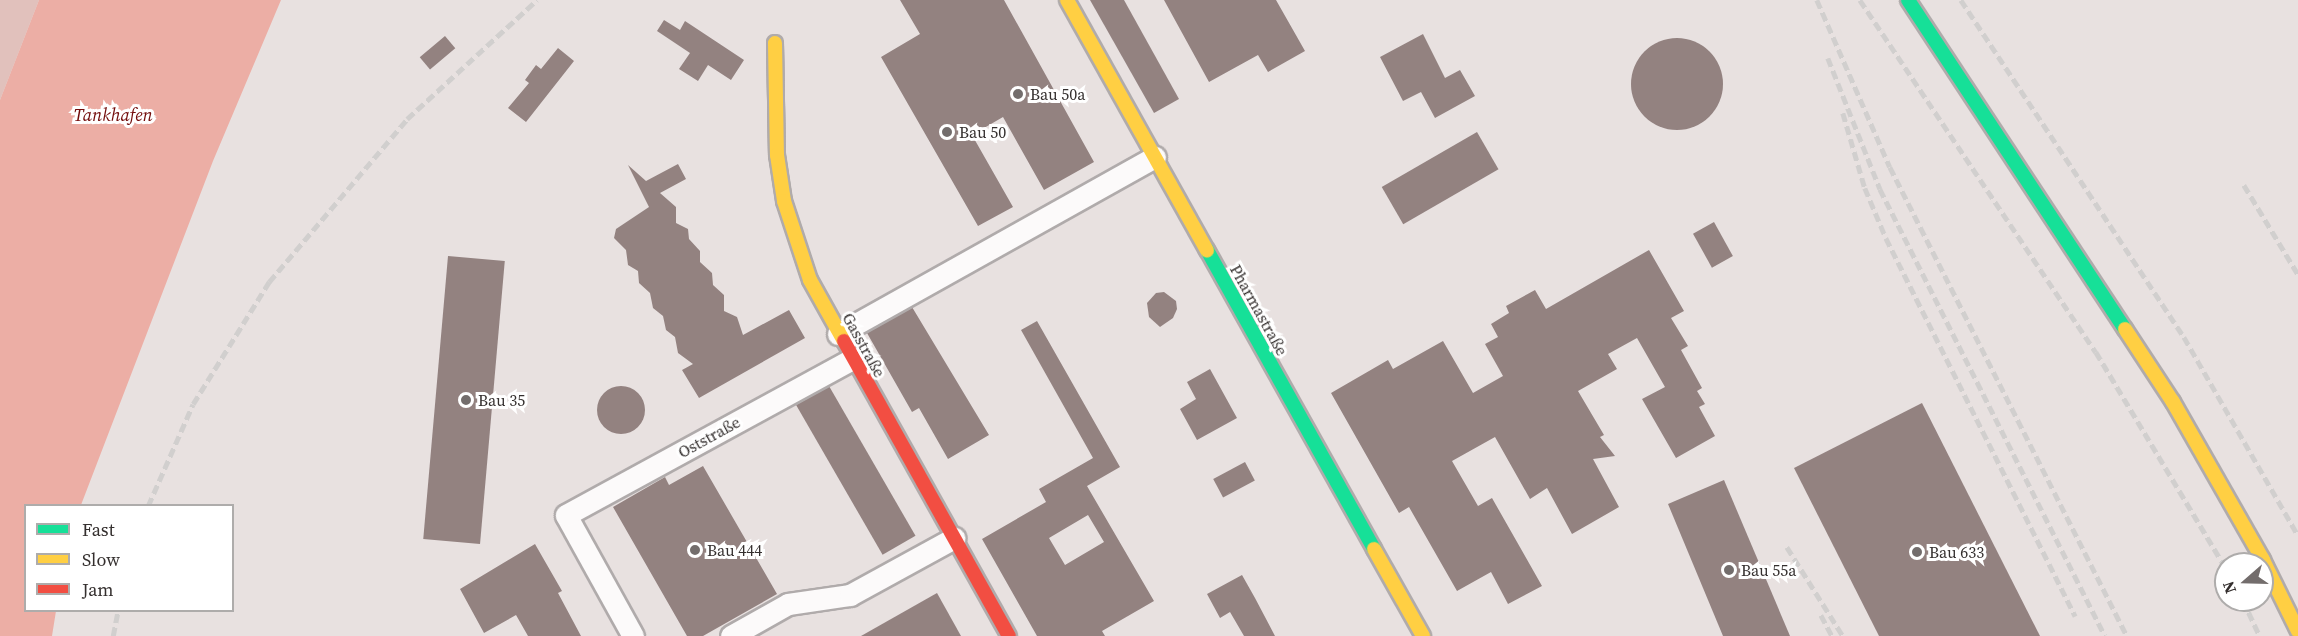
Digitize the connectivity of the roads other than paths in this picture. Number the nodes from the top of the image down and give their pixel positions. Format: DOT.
graph roads {
  1 [pos="1067,0"];
  2 [pos="1908,0"];
  3 [pos="776,43"];
  4 [pos="1155,157"];
  5 [pos="838,334"];
  6 [pos="852,358"];
  7 [pos="954,538"];
  8 [pos="2298,631"];
  9 [pos="633,636"];
  10 [pos="731,636"];
  11 [pos="1009,636"];
  12 [pos="1422,636"];
  1 -- 4 [label="street, Pharmastraße"];
  2 -- 8 [label="street"];
  3 -- 5 [label="street, Gasstraße"];
  4 -- 5 [label="street"];
  4 -- 12 [label="street, Pharmastraße"];
  5 -- 6 [label="street, Gasstraße"];
  6 -- 7 [label="street, Gasstraße"];
  6 -- 9 [label="street, Oststraße"];
  7 -- 10 [label="street"];
  7 -- 11 [label="street, Gasstraße"];
}
